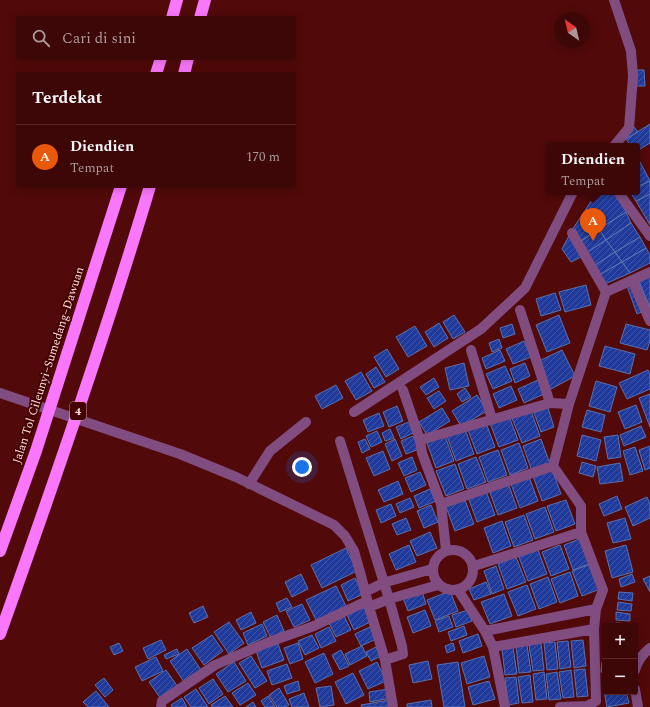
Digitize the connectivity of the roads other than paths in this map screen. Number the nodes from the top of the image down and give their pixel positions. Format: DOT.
graph roads {
  1 [pos="177,0"];
  2 [pos="204,0"];
  3 [pos="614,0"];
  4 [pos="173,16"];
  5 [pos="200,16"];
  6 [pos="160,60"];
  7 [pos="188,60"];
  8 [pos="157,72"];
  9 [pos="184,72"];
  10 [pos="616,143"];
  11 [pos="120,188"];
  12 [pos="149,188"];
  13 [pos="572,195"];
  14 [pos="620,195"];
  15 [pos="572,233"];
  16 [pos="650,236"];
  17 [pos="650,272"];
  18 [pos="632,280"];
  19 [pos="606,292"];
  20 [pos="520,310"];
  21 [pos="650,320"];
  22 [pos="471,350"];
  23 [pos="403,390"];
  24 [pos="0,394"];
  25 [pos="550,404"];
  26 [pos="568,404"];
  27 [pos="354,412"];
  28 [pos="492,419"];
  29 [pos="306,422"];
  30 [pos="420,440"];
  31 [pos="340,441"];
  32 [pos="554,466"];
  33 [pos="249,484"];
  34 [pos="441,504"];
  35 [pos="581,532"];
  36 [pos="446,550"];
  37 [pos="0,551"];
  38 [pos="474,566"];
  39 [pos="432,569"];
  40 [pos="383,583"];
  41 [pos="438,585"];
  42 [pos="458,590"];
  43 [pos="389,599"];
  44 [pos="367,600"];
  45 [pos="596,609"];
  46 [pos="594,629"];
  47 [pos="485,631"];
  48 [pos="0,634"];
  49 [pos="493,647"];
  50 [pos="650,648"];
  51 [pos="385,660"];
  52 [pos="638,661"];
  53 [pos="636,695"];
  54 [pos="161,707"];
  55 [pos="393,707"];
  56 [pos="505,707"];
  57 [pos="560,707"];
  58 [pos="638,707"];
  1 -- 4 [label="highway"];
  2 -- 5 [label="highway"];
  3 -- 10 [label="street"];
  6 -- 8 [label="highway"];
  7 -- 9 [label="highway"];
  11 -- 37 [label="highway, Jalan Tol Cileunyi–Sumedang–Dawuan / 4"];
  12 -- 48 [label="highway, 4"];
  13 -- 27 [label="street"];
  14 -- 16 [label="street"];
  15 -- 19 [label="street"];
  17 -- 18 [label="street"];
  18 -- 19 [label="street"];
  18 -- 21 [label="street"];
  19 -- 26 [label="street"];
  20 -- 25 [label="street"];
  22 -- 28 [label="street"];
  23 -- 30 [label="street"];
  24 -- 33 [label="street"];
  25 -- 26 [label="street"];
  25 -- 28 [label="street"];
  26 -- 32 [label="street"];
  28 -- 30 [label="street"];
  29 -- 33 [label="street"];
  30 -- 34 [label="street"];
  31 -- 40 [label="street"];
  32 -- 34 [label="street"];
  32 -- 35 [label="street"];
  33 -- 44 [label="street"];
  34 -- 36 [label="street"];
  35 -- 38 [label="street"];
  35 -- 45 [label="street"];
  36 -- 38 [label="street"];
  36 -- 39 [label="street"];
  38 -- 42 [label="street"];
  39 -- 40 [label="street"];
  39 -- 41 [label="street"];
  40 -- 43 [label="street"];
  40 -- 44 [label="street"];
  41 -- 42 [label="street"];
  41 -- 43 [label="street"];
  42 -- 47 [label="street"];
  43 -- 44 [label="street"];
  43 -- 51 [label="street"];
  44 -- 51 [label="street"];
  44 -- 54 [label="street"];
  45 -- 46 [label="street"];
  45 -- 47 [label="street"];
  46 -- 49 [label="street"];
  46 -- 57 [label="street"];
  47 -- 49 [label="street"];
  49 -- 56 [label="street"];
  50 -- 52 [label="street"];
  51 -- 55 [label="street"];
  53 -- 58 [label="street"];
}
